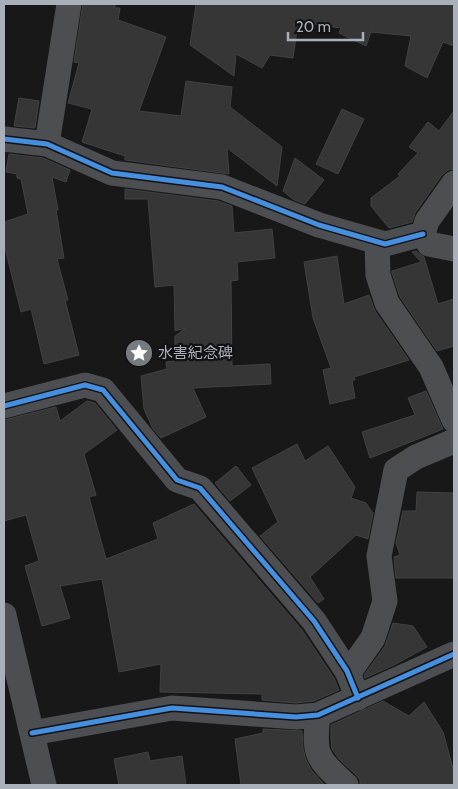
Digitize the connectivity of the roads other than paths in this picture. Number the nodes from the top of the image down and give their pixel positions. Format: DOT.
graph roads {
  1 [pos="70,4"];
  2 [pos="4,139"];
  3 [pos="47,144"];
  4 [pos="454,183"];
  5 [pos="423,234"];
  6 [pos="376,242"];
  7 [pos="454,249"];
  8 [pos="4,406"];
  9 [pos="454,420"];
  10 [pos="454,441"];
  11 [pos="4,615"];
  12 [pos="454,654"];
  13 [pos="347,671"];
  14 [pos="358,698"];
  15 [pos="318,715"];
  16 [pos="32,733"];
  17 [pos="44,785"];
  18 [pos="346,785"];
  1 -- 3 [label="street"];
  2 -- 3 [label="street"];
  3 -- 6 [label="street"];
  4 -- 5 [label="street"];
  5 -- 6 [label="street"];
  5 -- 7 [label="street"];
  6 -- 9 [label="street"];
  8 -- 13 [label="street"];
  10 -- 13 [label="street"];
  11 -- 16 [label="street"];
  12 -- 14 [label="street"];
  13 -- 14 [label="street"];
  14 -- 15 [label="street"];
  15 -- 16 [label="street"];
  15 -- 18 [label="street"];
  16 -- 17 [label="street"];
}
